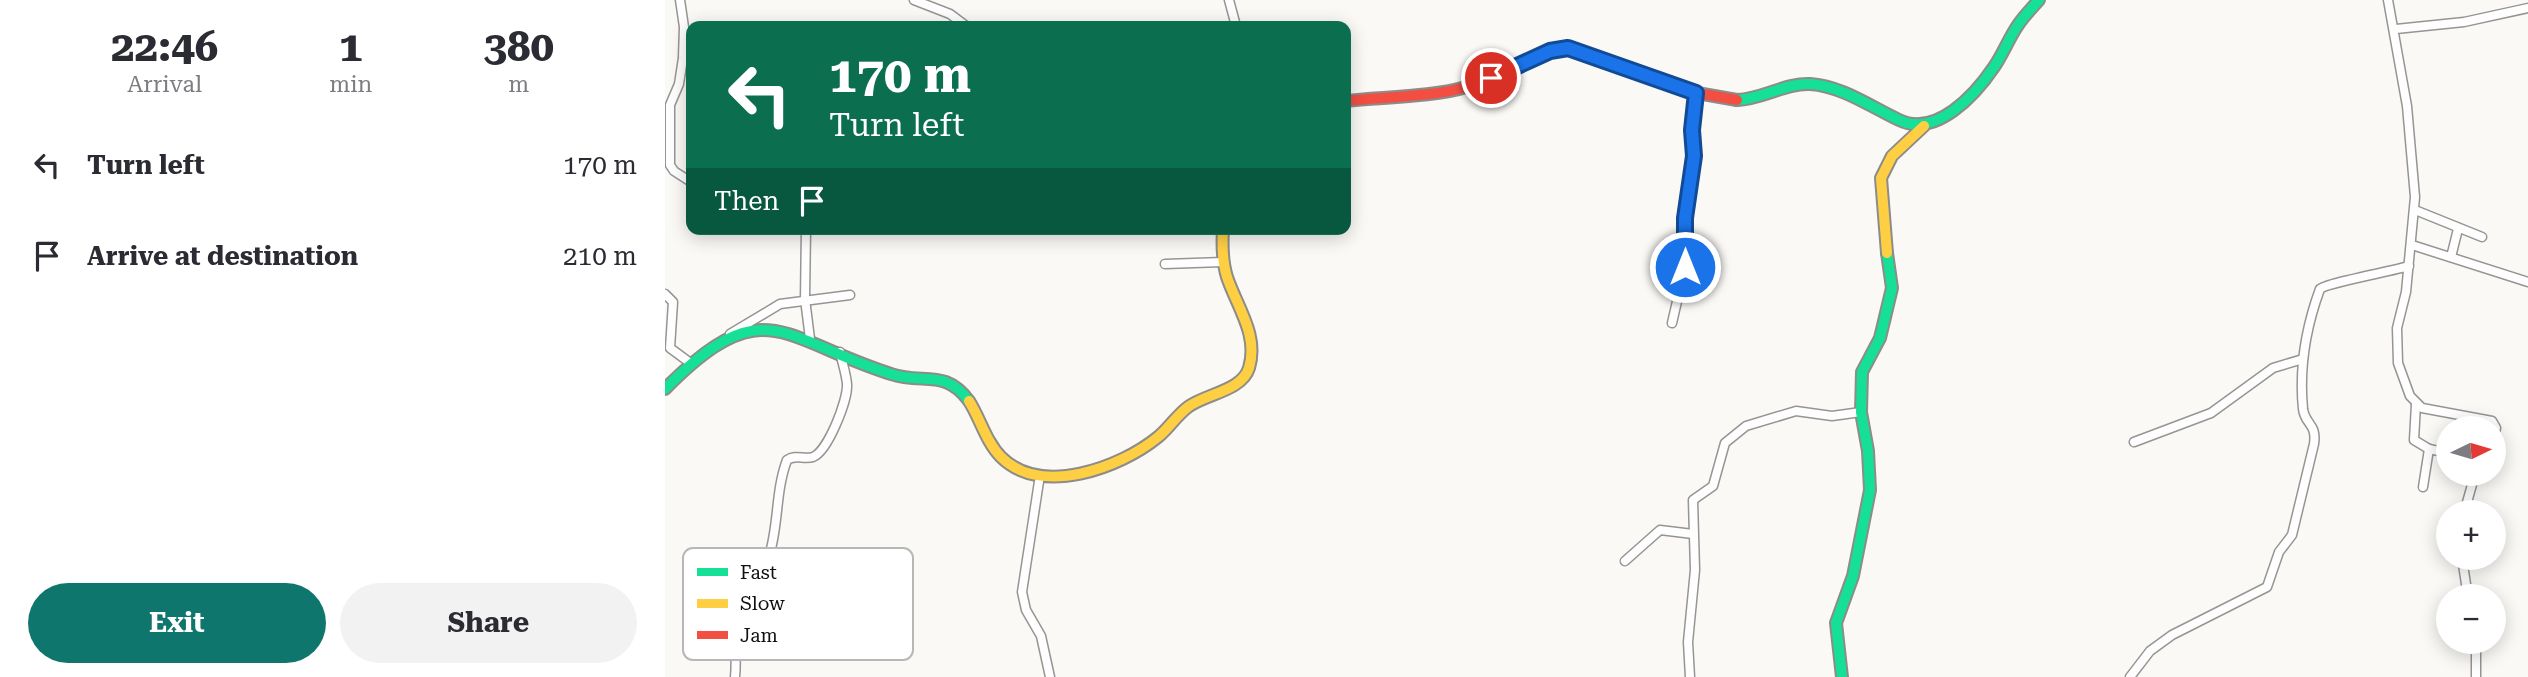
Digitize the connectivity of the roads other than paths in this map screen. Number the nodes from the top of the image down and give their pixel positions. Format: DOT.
graph roads {
  1 [pos="680,0"];
  2 [pos="914,0"];
  3 [pos="1230,0"];
  4 [pos="2039,0"];
  5 [pos="2388,0"];
  6 [pos="2528,8"];
  7 [pos="959,21"];
  8 [pos="1235,21"];
  9 [pos="2396,29"];
  10 [pos="1696,93"];
  11 [pos="1351,100"];
  12 [pos="1924,126"];
  13 [pos="667,132"];
  14 [pos="686,179"];
  15 [pos="2415,210"];
  16 [pos="2458,229"];
  17 [pos="806,235"];
  18 [pos="1223,235"];
  19 [pos="2482,237"];
  20 [pos="2411,245"];
  21 [pos="2451,257"];
  22 [pos="1223,262"];
  23 [pos="1165,264"];
  24 [pos="2409,266"];
  25 [pos="2528,282"];
  26 [pos="665,294"];
  27 [pos="849,295"];
  28 [pos="805,299"];
  29 [pos="1672,323"];
  30 [pos="730,334"];
  31 [pos="810,339"];
  32 [pos="667,347"];
  33 [pos="840,352"];
  34 [pos="2303,359"];
  35 [pos="689,362"];
  36 [pos="665,389"];
  37 [pos="2416,404"];
  38 [pos="1861,412"];
  39 [pos="2463,416"];
  40 [pos="2134,442"];
  41 [pos="2429,449"];
  42 [pos="2436,450"];
  43 [pos="1040,475"];
  44 [pos="2423,487"];
  45 [pos="1693,534"];
  46 [pos="771,548"];
  47 [pos="1625,561"];
  48 [pos="2476,654"];
  49 [pos="1050,677"];
  50 [pos="1690,677"];
  51 [pos="1842,677"];
  52 [pos="2130,677"];
  53 [pos="2476,677"];
  1 -- 13 [label="street"];
  2 -- 7 [label="street"];
  3 -- 8 [label="street"];
  4 -- 12 [label="street"];
  5 -- 9 [label="street"];
  6 -- 9 [label="street"];
  9 -- 15 [label="street"];
  10 -- 11 [label="street"];
  10 -- 12 [label="street"];
  10 -- 29 [label="street"];
  12 -- 38 [label="street"];
  13 -- 14 [label="street"];
  15 -- 16 [label="street"];
  15 -- 20 [label="street"];
  16 -- 19 [label="street"];
  16 -- 21 [label="street"];
  17 -- 28 [label="street"];
  18 -- 22 [label="street"];
  20 -- 21 [label="street"];
  20 -- 24 [label="street"];
  21 -- 25 [label="street"];
  22 -- 23 [label="street"];
  22 -- 43 [label="street"];
  24 -- 34 [label="street"];
  24 -- 37 [label="street"];
  26 -- 32 [label="street"];
  27 -- 28 [label="street"];
  28 -- 30 [label="street"];
  28 -- 31 [label="street"];
  30 -- 31 [label="street"];
  30 -- 35 [label="street"];
  31 -- 33 [label="street"];
  32 -- 35 [label="street"];
  33 -- 43 [label="street"];
  33 -- 46 [label="street"];
  34 -- 40 [label="street"];
  34 -- 52 [label="street"];
  35 -- 36 [label="street"];
  37 -- 39 [label="street"];
  37 -- 41 [label="street"];
  38 -- 45 [label="street"];
  38 -- 51 [label="street"];
  41 -- 42 [label="street"];
  41 -- 44 [label="street"];
  43 -- 49 [label="street"];
  45 -- 47 [label="street"];
  45 -- 50 [label="street"];
  48 -- 53 [label="street"];
}
